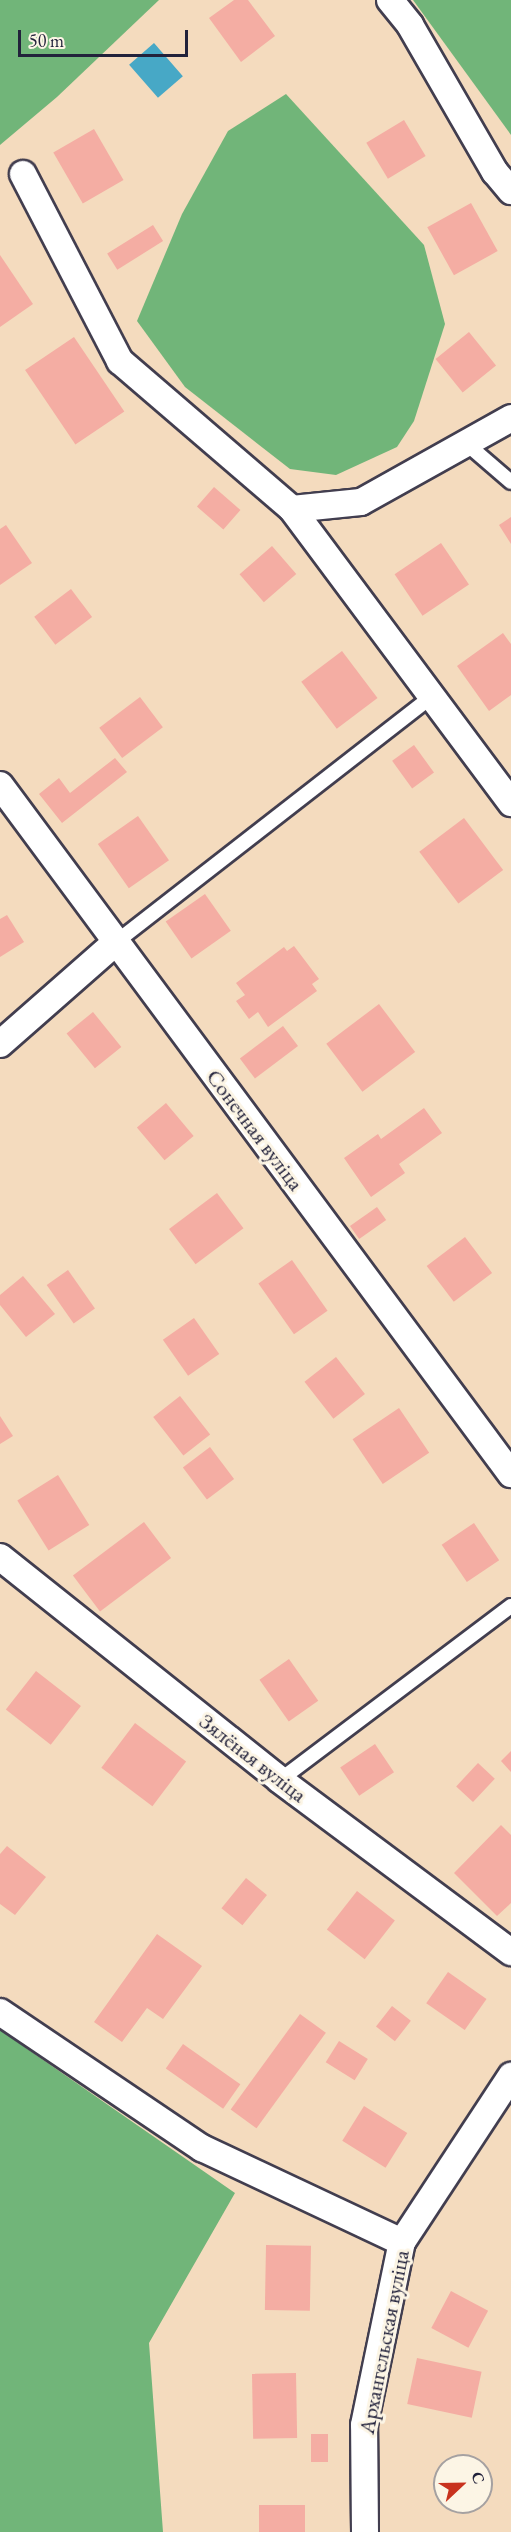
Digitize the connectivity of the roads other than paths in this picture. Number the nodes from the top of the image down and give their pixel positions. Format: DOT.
graph roads {
  1 [pos="390,0"];
  2 [pos="23,174"];
  3 [pos="511,191"];
  4 [pos="511,418"];
  5 [pos="467,444"];
  6 [pos="511,482"];
  7 [pos="292,509"];
  8 [pos="432,696"];
  9 [pos="0,785"];
  10 [pos="511,803"];
  11 [pos="115,943"];
  12 [pos="0,1044"];
  13 [pos="511,1474"];
  14 [pos="0,1557"];
  15 [pos="511,1606"];
  16 [pos="280,1780"];
  17 [pos="511,1952"];
  18 [pos="0,2012"];
  19 [pos="511,2076"];
  20 [pos="402,2242"];
  21 [pos="365,2532"];
  1 -- 3 [label="street"];
  2 -- 7 [label="street"];
  4 -- 5 [label="street"];
  5 -- 6 [label="lane"];
  5 -- 7 [label="street"];
  7 -- 8 [label="street"];
  8 -- 10 [label="street"];
  8 -- 11 [label="lane"];
  9 -- 11 [label="street, Сонечная вуліца"];
  11 -- 12 [label="street"];
  11 -- 13 [label="street, Сонечная вуліца"];
  14 -- 16 [label="street, Зялёная вуліца"];
  15 -- 16 [label="lane"];
  16 -- 17 [label="street, Зялёная вуліца"];
  18 -- 20 [label="street"];
  19 -- 20 [label="street, Архангельская вуліца"];
  20 -- 21 [label="street, Архангельская вуліца"];
}
